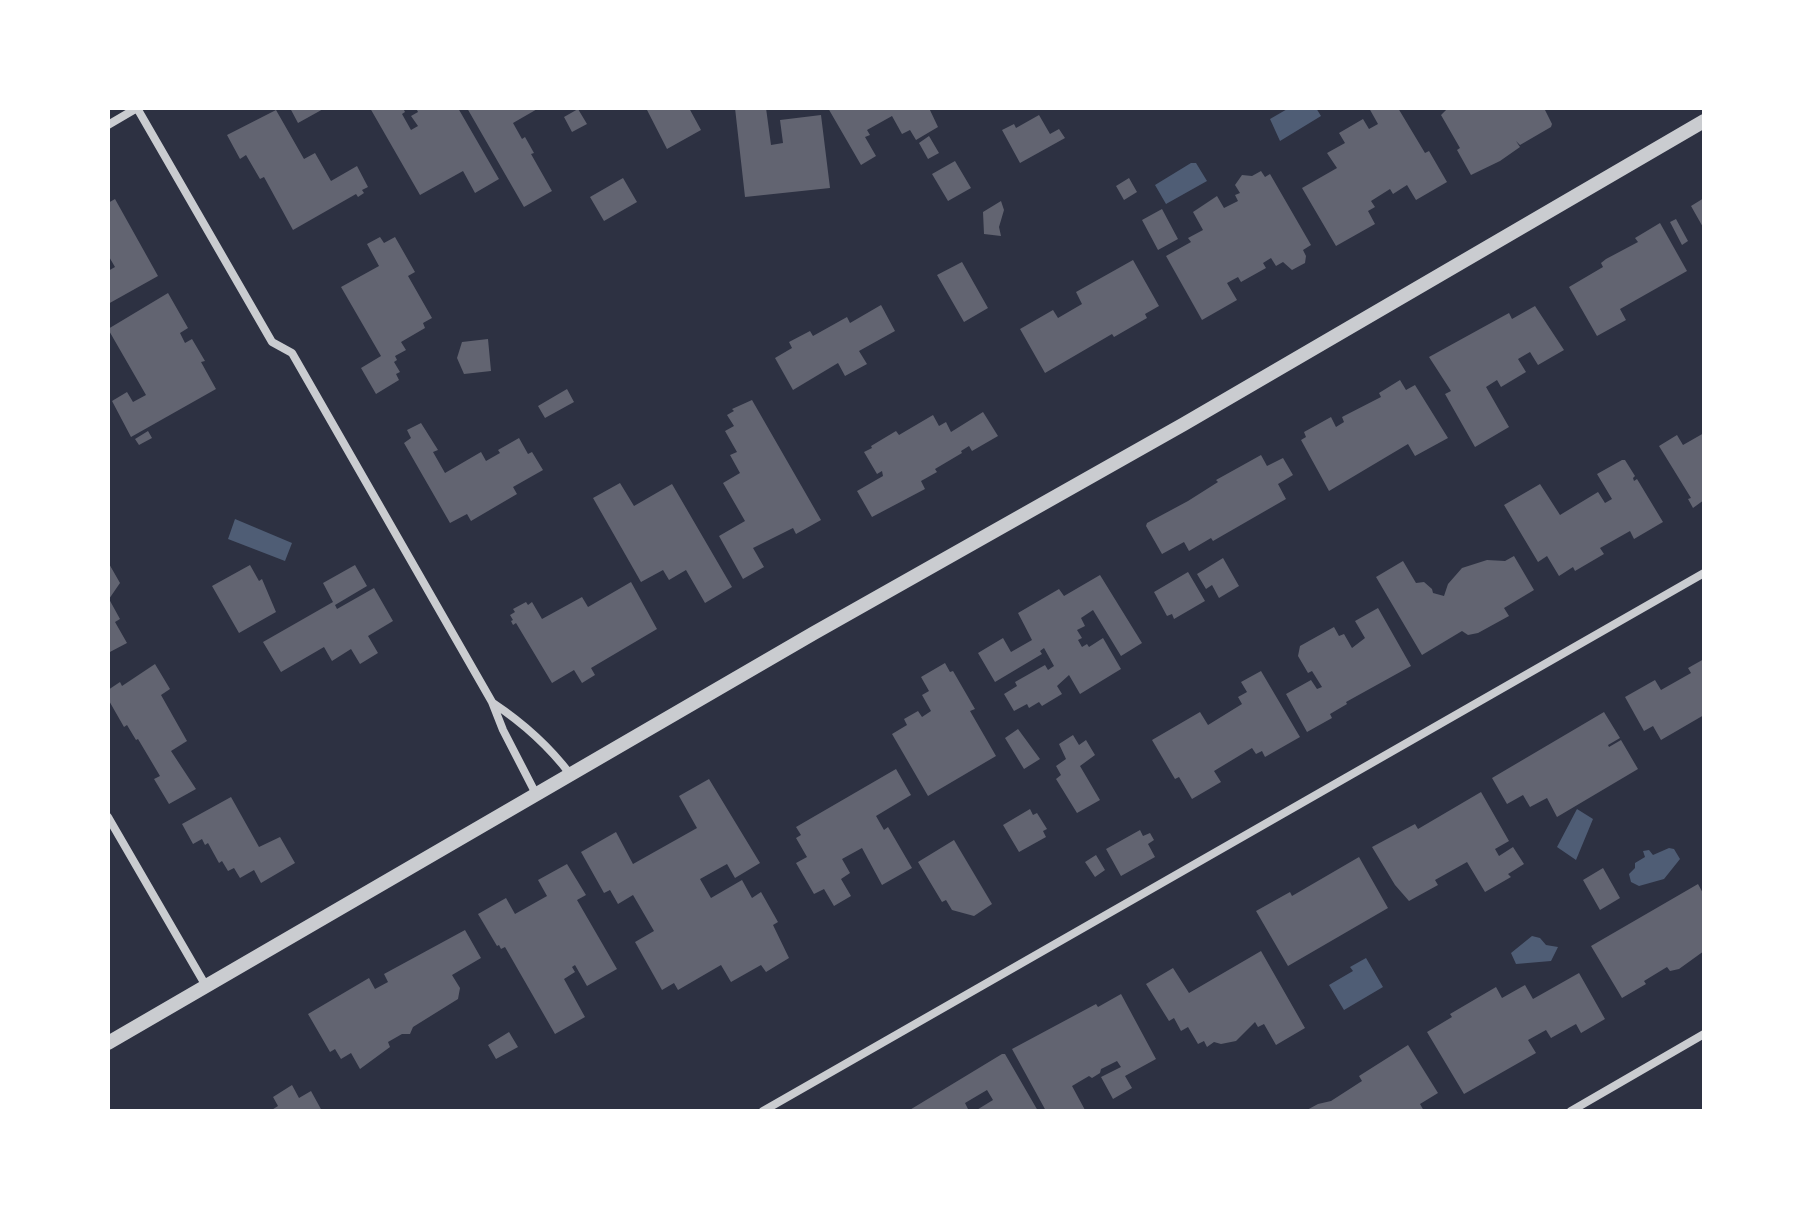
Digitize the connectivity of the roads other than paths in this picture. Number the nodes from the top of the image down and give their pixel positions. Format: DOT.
graph roads {
  1 [pos="137,108"];
  2 [pos="1704,121"];
  3 [pos="108,125"];
  4 [pos="1704,573"];
  5 [pos="492,702"];
  6 [pos="570,774"];
  7 [pos="536,794"];
  8 [pos="108,817"];
  9 [pos="206,986"];
  10 [pos="1704,1034"];
  11 [pos="108,1043"];
  12 [pos="763,1111"];
  13 [pos="1571,1111"];
  1 -- 3 [label="street"];
  1 -- 5 [label="street"];
  2 -- 6 [label="street"];
  4 -- 12 [label="street"];
  5 -- 6 [label="street"];
  5 -- 7 [label="street"];
  6 -- 7 [label="street"];
  7 -- 9 [label="street"];
  8 -- 9 [label="street"];
  9 -- 11 [label="street"];
  10 -- 13 [label="street"];
}
